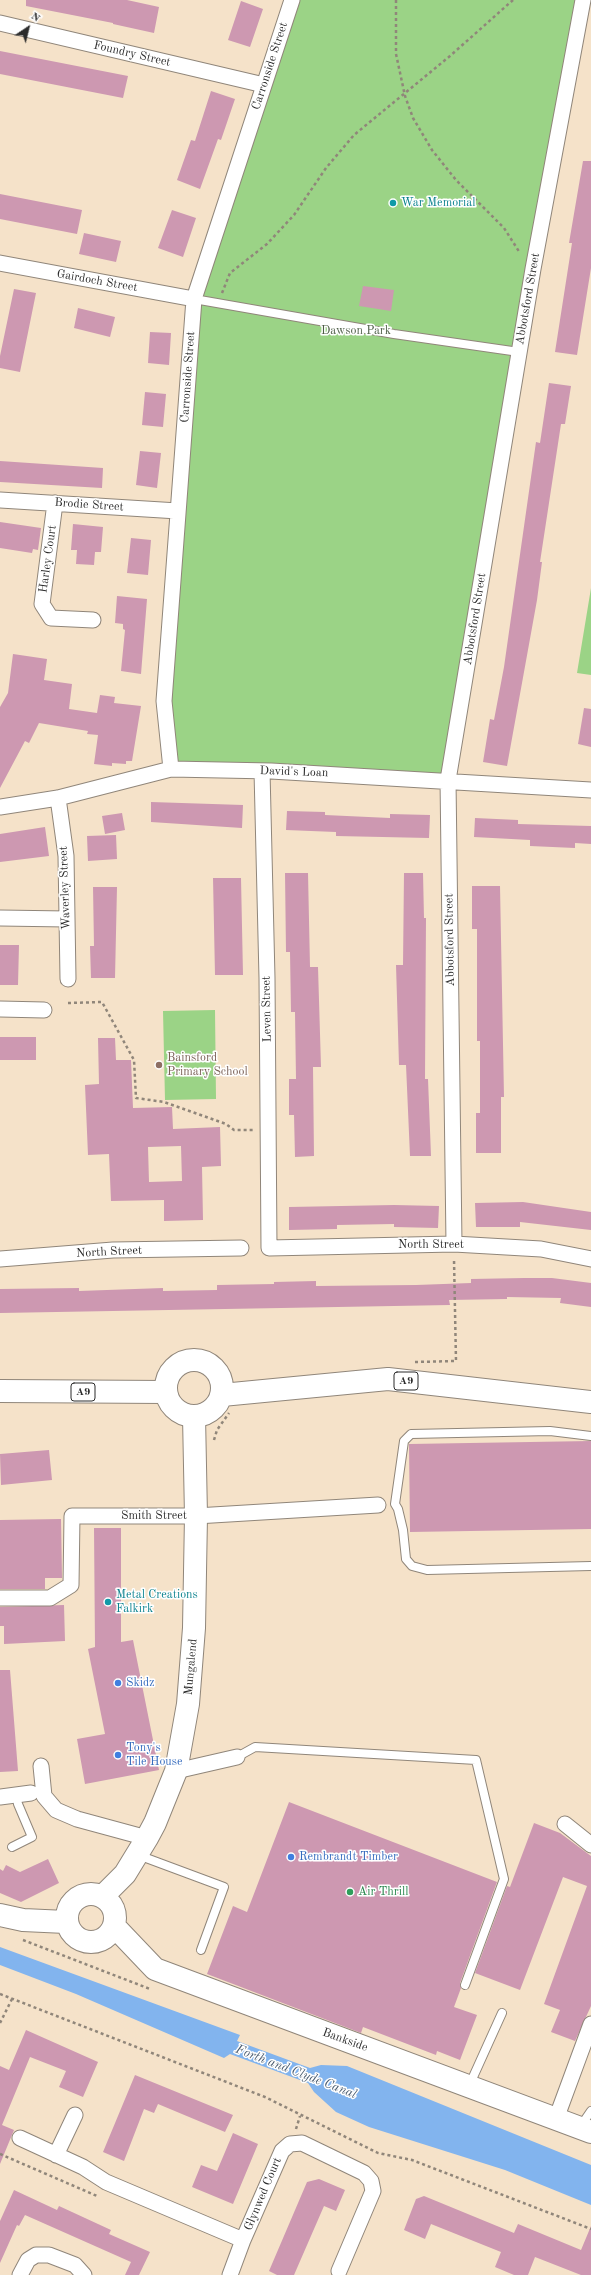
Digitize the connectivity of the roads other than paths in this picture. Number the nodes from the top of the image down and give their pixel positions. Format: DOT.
graph roads {
  1 [pos="292,0"];
  2 [pos="583,0"];
  3 [pos="0,23"];
  4 [pos="264,85"];
  5 [pos="0,263"];
  6 [pos="194,298"];
  7 [pos="519,352"];
  8 [pos="0,500"];
  9 [pos="55,503"];
  10 [pos="178,511"];
  11 [pos="93,620"];
  12 [pos="171,769"];
  13 [pos="262,771"];
  14 [pos="448,780"];
  15 [pos="591,790"];
  16 [pos="58,798"];
  17 [pos="0,807"];
  18 [pos="0,918"];
  19 [pos="67,919"];
  20 [pos="68,979"];
  21 [pos="0,1009"];
  22 [pos="44,1010"];
  23 [pos="454,1244"];
  24 [pos="241,1248"];
  25 [pos="269,1248"];
  26 [pos="0,1259"];
  27 [pos="591,1259"];
  28 [pos="0,1392"];
  29 [pos="166,1392"];
  30 [pos="591,1402"];
  31 [pos="227,1403"];
  32 [pos="194,1416"];
  33 [pos="591,1436"];
  34 [pos="395,1504"];
  35 [pos="378,1506"];
  36 [pos="196,1516"];
  37 [pos="591,1566"];
  38 [pos="0,1598"];
  39 [pos="237,1757"];
  40 [pos="41,1766"];
  41 [pos="176,1771"];
  42 [pos="24,1794"];
  43 [pos="0,1797"];
  44 [pos="565,1824"];
  45 [pos="591,1845"];
  46 [pos="142,1846"];
  47 [pos="12,1847"];
  48 [pos="103,1896"];
  49 [pos="0,1915"];
  50 [pos="66,1922"];
  51 [pos="114,1926"];
  52 [pos="201,1950"];
  53 [pos="465,1985"];
  54 [pos="502,2013"];
  55 [pos="591,2024"];
  56 [pos="469,2086"];
  57 [pos="75,2115"];
  58 [pos="556,2119"];
  59 [pos="587,2124"];
  60 [pos="20,2138"];
  61 [pos="56,2155"];
  62 [pos="243,2240"];
  63 [pos="339,2271"];
  64 [pos="20,2275"];
  65 [pos="84,2275"];
  66 [pos="230,2275"];
  1 -- 4 [label="street, Carronside Street"];
  2 -- 7 [label="street, Abbotsford Street"];
  3 -- 4 [label="street, Foundry Street"];
  4 -- 6 [label="street, Carronside Street"];
  5 -- 6 [label="street, Gairdoch Street"];
  6 -- 7 [label="lane"];
  6 -- 10 [label="street, Carronside Street"];
  7 -- 14 [label="street, Abbotsford Street"];
  8 -- 9 [label="street, Brodie Street"];
  9 -- 10 [label="street, Brodie Street"];
  9 -- 11 [label="street, Harley Court"];
  10 -- 12 [label="street, Carronside Street"];
  12 -- 13 [label="street, David's Loan"];
  12 -- 16 [label="street, David's Loan"];
  13 -- 14 [label="street, David's Loan"];
  13 -- 25 [label="street, Leven Street"];
  14 -- 15 [label="street, David's Loan"];
  14 -- 23 [label="street, Abbotsford Street"];
  16 -- 17 [label="street, David's Loan"];
  16 -- 19 [label="street, Waverley Street"];
  18 -- 19 [label="street"];
  19 -- 20 [label="street, Waverley Street"];
  21 -- 22 [label="street"];
  23 -- 25 [label="street, North Street"];
  23 -- 27 [label="street, North Street"];
  24 -- 26 [label="street, North Street"];
  28 -- 29 [label="street, A9"];
  29 -- 31 [label="street"];
  29 -- 32 [label="street"];
  30 -- 31 [label="street, A9"];
  31 -- 32 [label="street"];
  32 -- 36 [label="street, Mungalend"];
  33 -- 34 [label="lane"];
  34 -- 35 [label="lane"];
  34 -- 37 [label="lane"];
  35 -- 36 [label="street, Smith Street"];
  36 -- 38 [label="street, Smith Street"];
  36 -- 41 [label="street, Mungalend"];
  39 -- 41 [label="street"];
  39 -- 53 [label="lane"];
  40 -- 46 [label="street"];
  41 -- 46 [label="street, Mungalend"];
  42 -- 43 [label="street"];
  42 -- 47 [label="lane"];
  44 -- 45 [label="street"];
  46 -- 48 [label="street, Mungalend"];
  46 -- 52 [label="lane"];
  48 -- 50 [label="street"];
  48 -- 51 [label="street"];
  49 -- 50 [label="street"];
  50 -- 51 [label="street"];
  51 -- 56 [label="street, Bankside"];
  54 -- 56 [label="lane"];
  55 -- 58 [label="street"];
  56 -- 58 [label="street, Bankside"];
  57 -- 61 [label="street"];
  58 -- 59 [label="street, Bankside"];
  60 -- 61 [label="street, Glynwed Court"];
  61 -- 62 [label="street, Glynwed Court"];
  62 -- 63 [label="street, Glynwed Court"];
  62 -- 66 [label="street"];
  64 -- 65 [label="street"];
}
